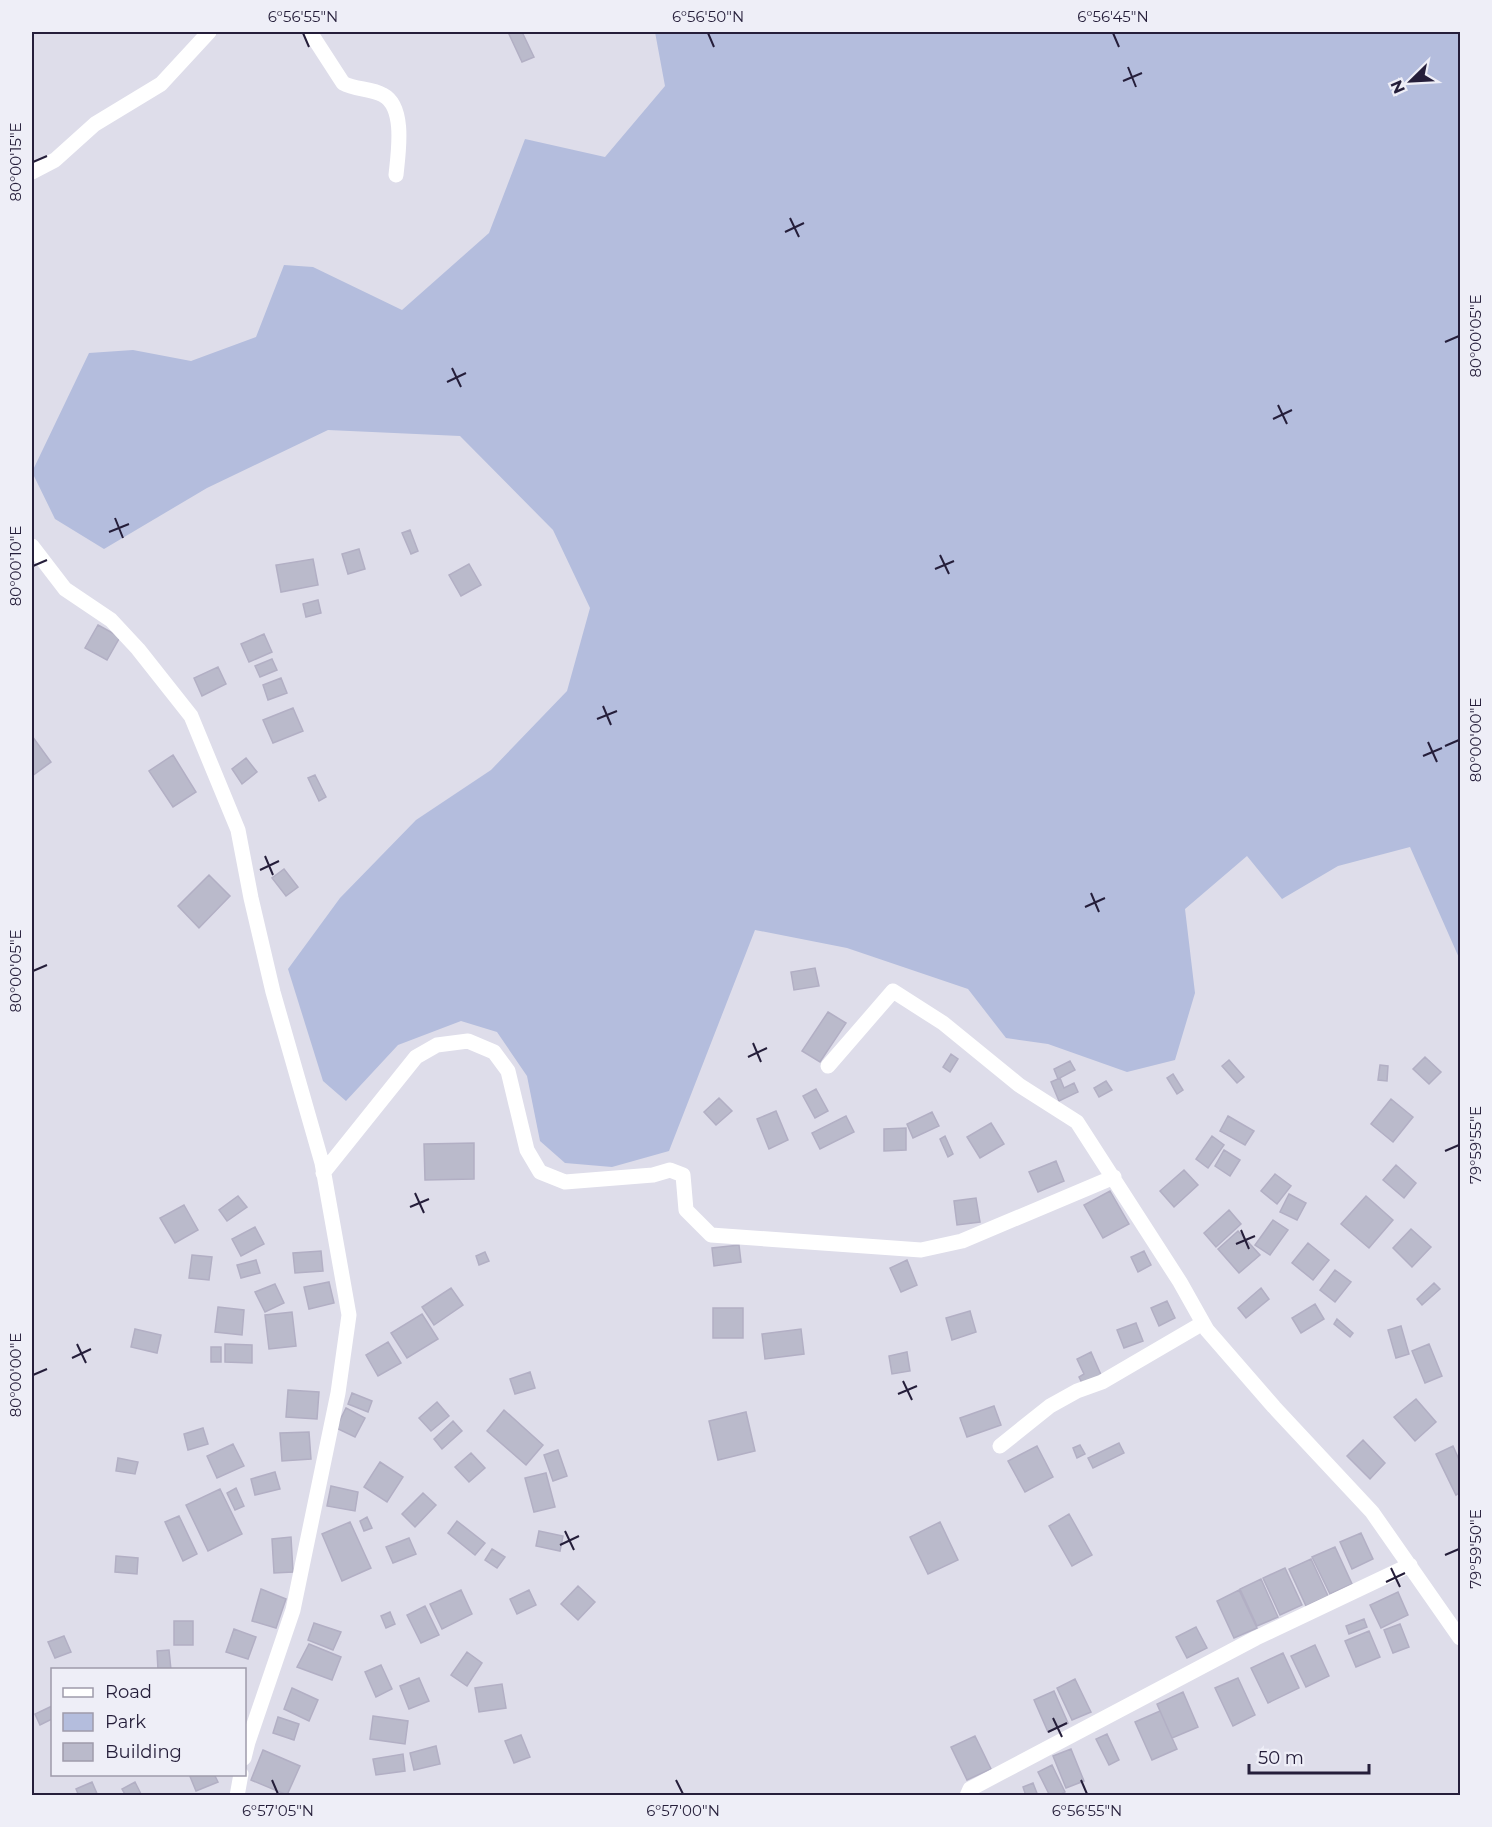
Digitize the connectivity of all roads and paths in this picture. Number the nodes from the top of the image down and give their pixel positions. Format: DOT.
graph roads {
  1 [pos="209,32"];
  2 [pos="309,32"];
  3 [pos="32,172"];
  4 [pos="396,174"];
  5 [pos="32,546"];
  6 [pos="828,1066"];
  7 [pos="323,1173"];
  8 [pos="1114,1177"];
  9 [pos="1203,1323"];
  10 [pos="1000,1446"];
  11 [pos="1410,1565"];
  12 [pos="1461,1638"];
  13 [pos="246,1750"];
  14 [pos="241,1776"];
  15 [pos="237,1796"];
  16 [pos="967,1796"];
  1 -- 3 [label="street"];
  2 -- 4 [label="street"];
  5 -- 7 [label="street"];
  6 -- 8 [label="street"];
  7 -- 8 [label="street"];
  7 -- 13 [label="street"];
  8 -- 9 [label="street"];
  9 -- 10 [label="street"];
  9 -- 11 [label="street"];
  11 -- 12 [label="street"];
  11 -- 16 [label="street"];
  14 -- 15 [label="street"];
}
